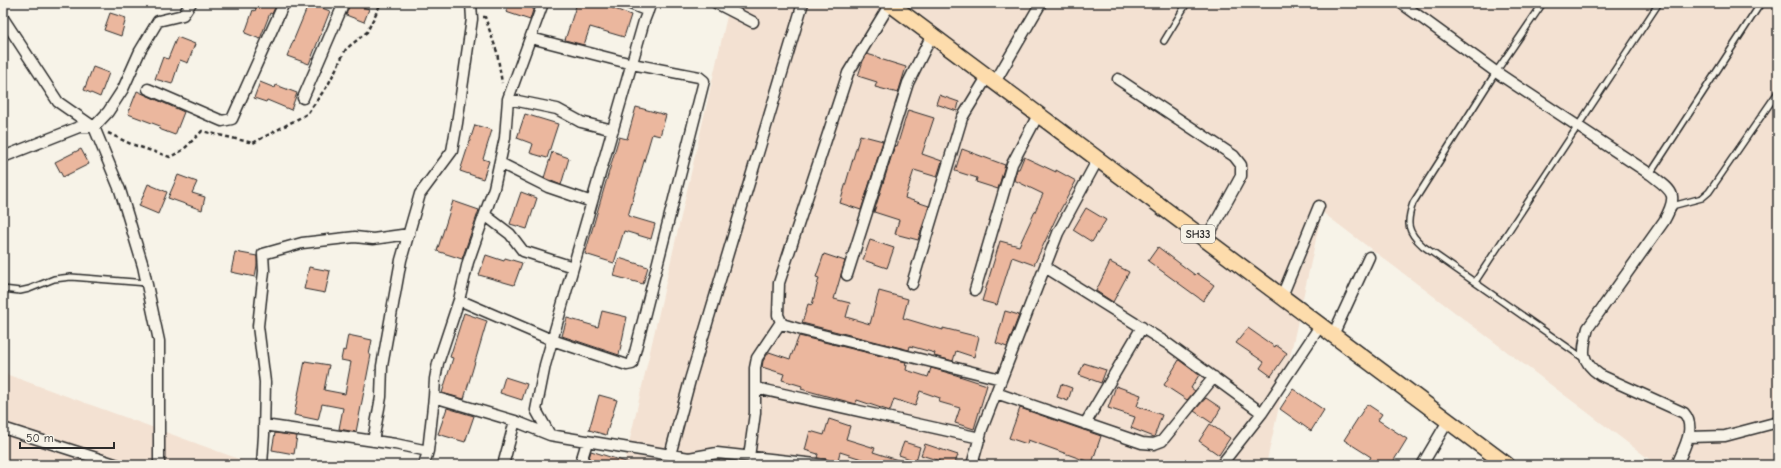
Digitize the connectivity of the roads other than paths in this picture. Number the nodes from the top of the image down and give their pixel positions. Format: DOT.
graph roads {
  1 [pos="191,3"];
  2 [pos="284,3"];
  3 [pos="344,3"];
  4 [pos="471,3"];
  5 [pos="543,3"];
  6 [pos="628,3"];
  7 [pos="716,3"];
  8 [pos="804,3"];
  9 [pos="890,3"];
  10 [pos="1041,3"];
  11 [pos="1187,3"];
  12 [pos="1401,3"];
  13 [pos="1543,3"];
  14 [pos="1659,3"];
  15 [pos="1761,3"];
  16 [pos="649,7"];
  17 [pos="3,18"];
  18 [pos="753,22"];
  19 [pos="932,35"];
  20 [pos="531,38"];
  21 [pos="1164,41"];
  22 [pos="632,64"];
  23 [pos="1496,72"];
  24 [pos="991,79"];
  25 [pos="1118,79"];
  26 [pos="148,89"];
  27 [pos="1778,92"];
  28 [pos="303,98"];
  29 [pos="508,99"];
  30 [pos="1038,115"];
  31 [pos="94,127"];
  32 [pos="1577,127"];
  33 [pos="613,130"];
  34 [pos="3,157"];
  35 [pos="1098,160"];
  36 [pos="500,163"];
  37 [pos="1650,174"];
  38 [pos="592,202"];
  39 [pos="1319,206"];
  40 [pos="1672,206"];
  41 [pos="485,215"];
  42 [pos="409,234"];
  43 [pos="1206,240"];
  44 [pos="1369,257"];
  45 [pos="573,267"];
  46 [pos="1045,267"];
  47 [pos="848,275"];
  48 [pos="1475,282"];
  49 [pos="147,283"];
  50 [pos="912,284"];
  51 [pos="3,289"];
  52 [pos="975,290"];
  53 [pos="1282,296"];
  54 [pos="459,300"];
  55 [pos="781,322"];
  56 [pos="1320,326"];
  57 [pos="1142,327"];
  58 [pos="1334,335"];
  59 [pos="552,340"];
  60 [pos="1583,358"];
  61 [pos="1214,377"];
  62 [pos="1001,379"];
  63 [pos="756,388"];
  64 [pos="996,393"];
  65 [pos="434,397"];
  66 [pos="1262,413"];
  67 [pos="515,421"];
  68 [pos="1448,421"];
  69 [pos="1778,422"];
  70 [pos="1085,424"];
  71 [pos="264,425"];
  72 [pos="3,428"];
  73 [pos="550,435"];
  74 [pos="1688,437"];
  75 [pos="980,438"];
  76 [pos="373,441"];
  77 [pos="587,442"];
  78 [pos="428,451"];
  79 [pos="670,455"];
  80 [pos="749,457"];
  81 [pos="688,462"];
  82 [pos="118,465"];
  83 [pos="159,465"];
  84 [pos="262,465"];
  85 [pos="424,465"];
  86 [pos="503,465"];
  87 [pos="580,465"];
  88 [pos="825,465"];
  89 [pos="972,465"];
  90 [pos="1220,465"];
  91 [pos="1422,465"];
  92 [pos="1507,465"];
  93 [pos="1677,465"];
  1 -- 31 [label="street"];
  2 -- 26 [label="street"];
  3 -- 28 [label="street"];
  4 -- 42 [label="street"];
  5 -- 20 [label="street"];
  6 -- 16 [label="street"];
  7 -- 18 [label="street"];
  8 -- 79 [label="street"];
  9 -- 19 [label="main road, SH33"];
  9 -- 55 [label="street"];
  10 -- 24 [label="street"];
  11 -- 21 [label="lane"];
  12 -- 23 [label="street"];
  13 -- 23 [label="lane"];
  14 -- 32 [label="lane"];
  15 -- 37 [label="lane"];
  16 -- 22 [label="street"];
  17 -- 31 [label="street"];
  19 -- 24 [label="main road, SH33"];
  19 -- 47 [label="street"];
  20 -- 22 [label="street"];
  20 -- 29 [label="street"];
  22 -- 33 [label="street"];
  22 -- 59 [label="street"];
  23 -- 32 [label="street"];
  23 -- 48 [label="lane"];
  24 -- 30 [label="main road, SH33"];
  24 -- 50 [label="street"];
  25 -- 43 [label="street"];
  27 -- 40 [label="lane"];
  29 -- 33 [label="street"];
  29 -- 36 [label="street"];
  30 -- 35 [label="main road, SH33"];
  30 -- 52 [label="street"];
  31 -- 34 [label="street"];
  31 -- 49 [label="street"];
  32 -- 37 [label="street"];
  32 -- 48 [label="lane"];
  33 -- 38 [label="street"];
  35 -- 43 [label="main road, SH33"];
  35 -- 46 [label="street"];
  36 -- 38 [label="street"];
  36 -- 41 [label="street"];
  37 -- 40 [label="street"];
  38 -- 45 [label="street"];
  39 -- 53 [label="street"];
  40 -- 60 [label="street"];
  41 -- 45 [label="street"];
  41 -- 54 [label="street"];
  42 -- 71 [label="street"];
  42 -- 76 [label="street"];
  43 -- 53 [label="main road, SH33"];
  44 -- 58 [label="street"];
  45 -- 59 [label="street"];
  46 -- 57 [label="street"];
  46 -- 62 [label="street"];
  48 -- 60 [label="lane"];
  49 -- 51 [label="lane"];
  49 -- 83 [label="street"];
  53 -- 56 [label="main road, SH33"];
  54 -- 59 [label="street"];
  54 -- 65 [label="street"];
  55 -- 62 [label="street"];
  55 -- 63 [label="street"];
  56 -- 58 [label="main road, SH33"];
  56 -- 66 [label="street"];
  57 -- 61 [label="street"];
  57 -- 70 [label="street"];
  58 -- 68 [label="main road, SH33"];
  59 -- 73 [label="street"];
  60 -- 74 [label="street"];
  61 -- 66 [label="street"];
  61 -- 70 [label="street"];
  62 -- 64 [label="street"];
  63 -- 75 [label="street"];
  63 -- 80 [label="street"];
  64 -- 70 [label="street"];
  64 -- 75 [label="street"];
  65 -- 67 [label="street"];
  65 -- 78 [label="street"];
  66 -- 90 [label="street"];
  67 -- 73 [label="street"];
  67 -- 86 [label="street"];
  68 -- 91 [label="street"];
  68 -- 92 [label="main road, SH33"];
  69 -- 74 [label="street"];
  71 -- 76 [label="street"];
  71 -- 84 [label="street"];
  72 -- 82 [label="street"];
  73 -- 77 [label="street"];
  74 -- 93 [label="street"];
  75 -- 89 [label="street"];
  76 -- 78 [label="street"];
  77 -- 79 [label="street"];
  77 -- 87 [label="street"];
  78 -- 85 [label="street"];
  79 -- 81 [label="street"];
  80 -- 81 [label="street"];
  80 -- 88 [label="street"];
}
